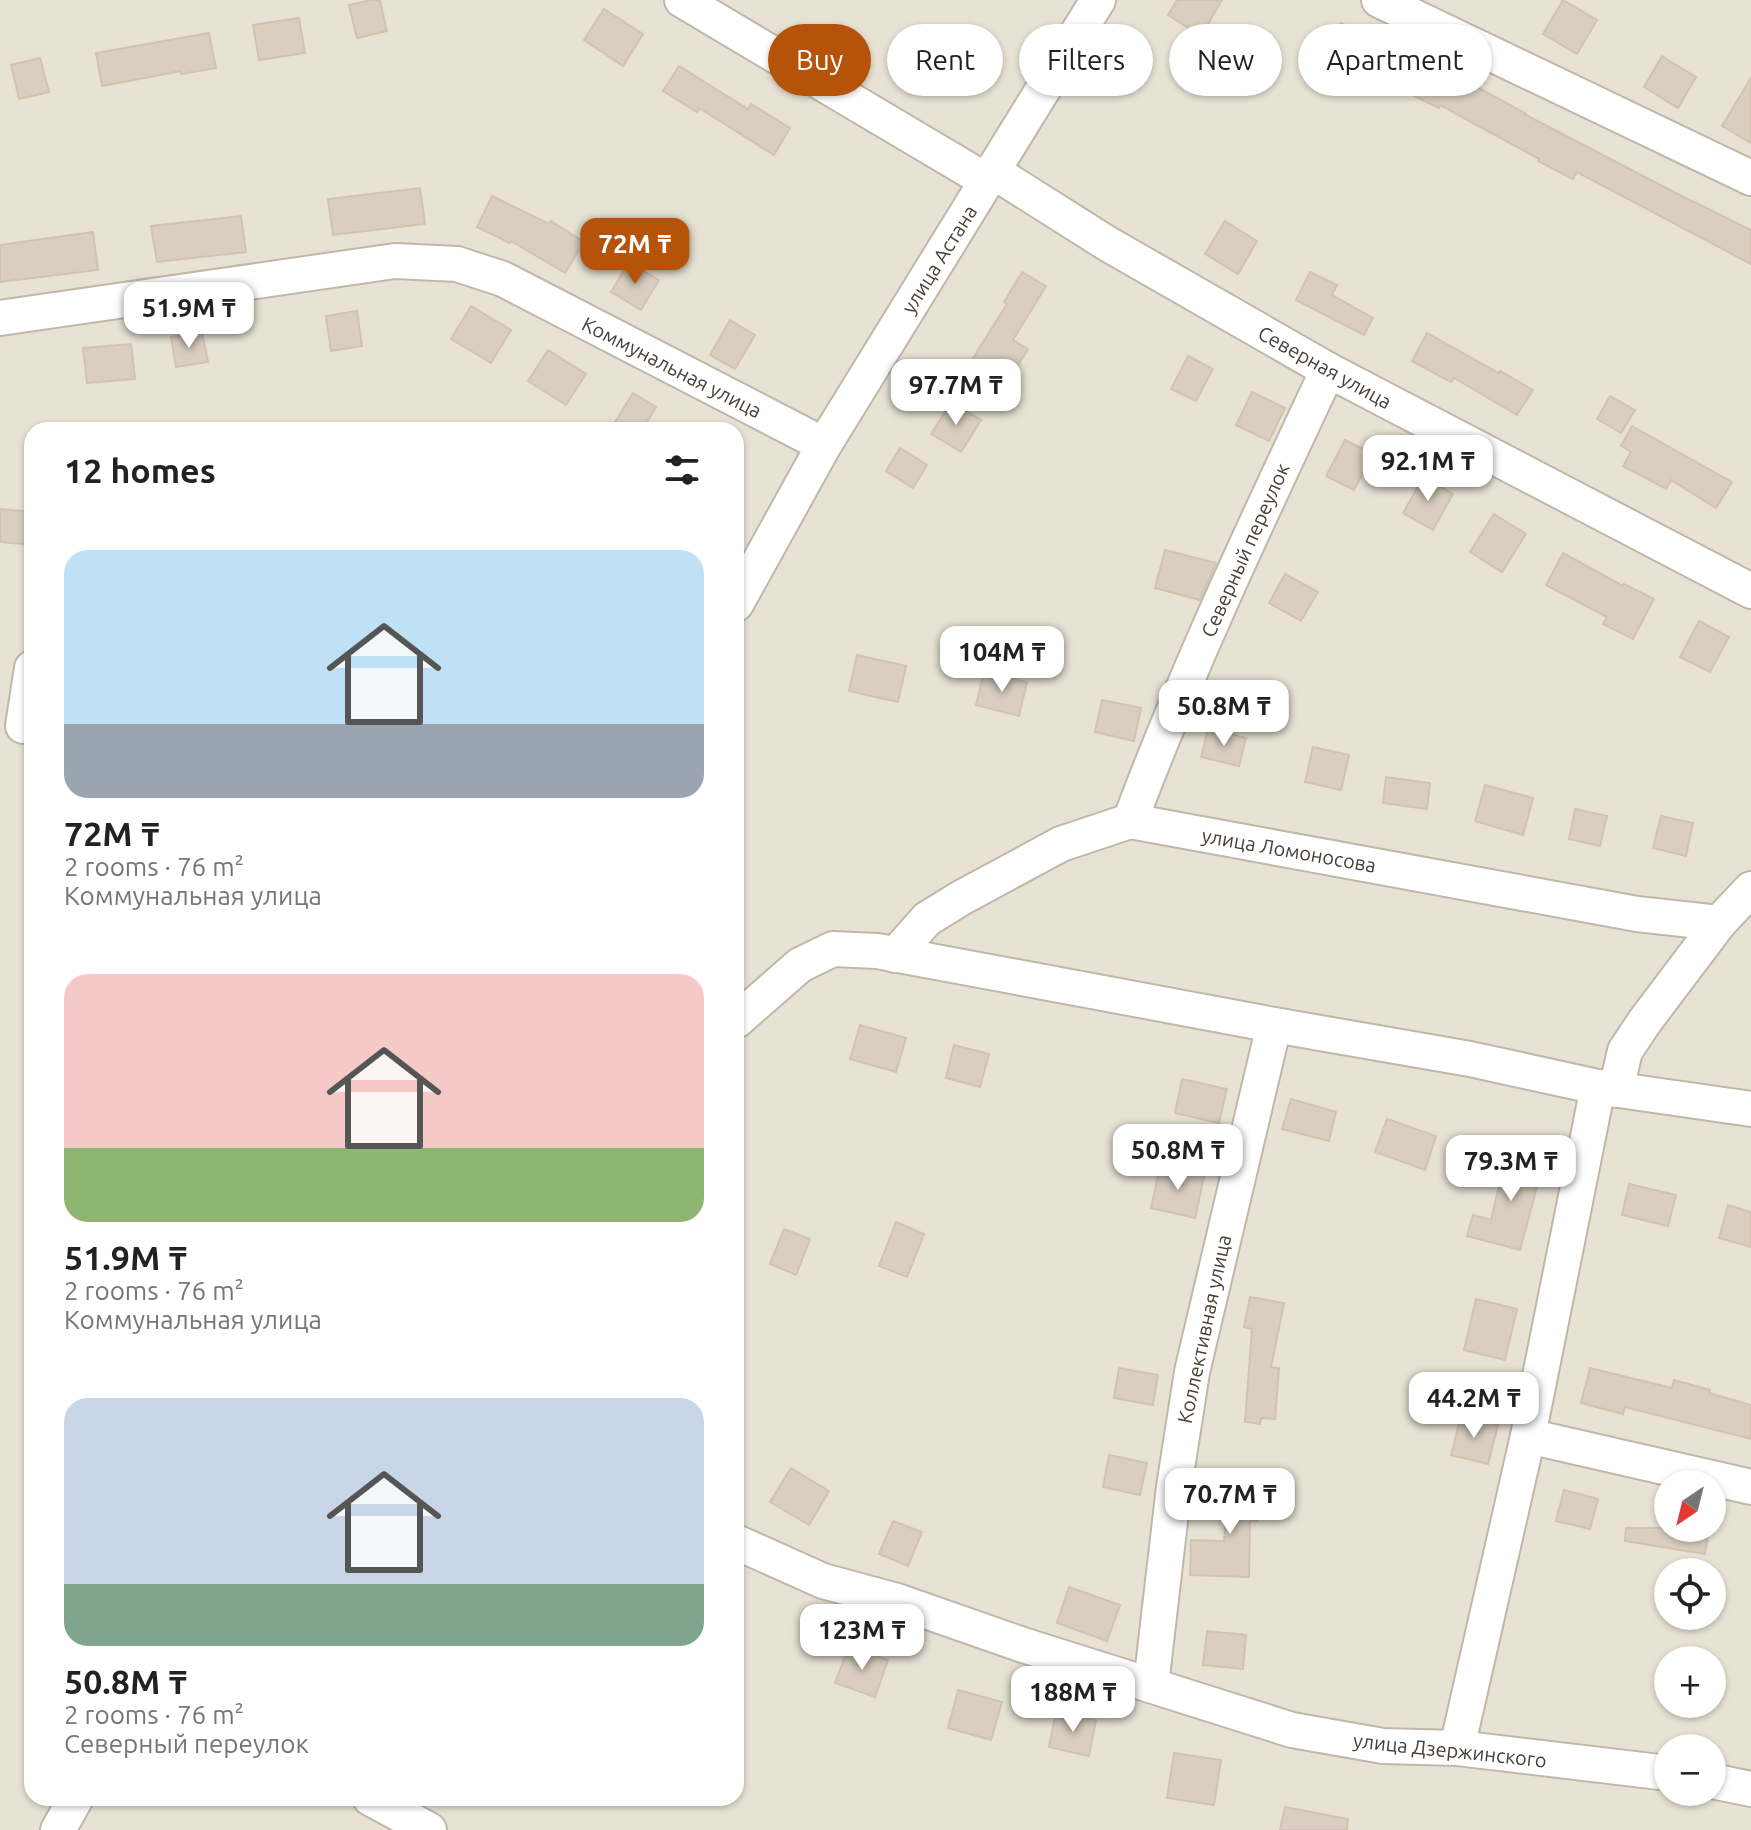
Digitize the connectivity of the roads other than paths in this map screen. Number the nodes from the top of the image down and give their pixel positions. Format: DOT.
graph roads {
  1 [pos="682,0"];
  2 [pos="1098,0"];
  3 [pos="1379,0"];
  4 [pos="990,176"];
  5 [pos="1751,178"];
  6 [pos="0,318"];
  7 [pos="1328,370"];
  8 [pos="824,445"];
  9 [pos="744,590"];
  10 [pos="1751,591"];
  11 [pos="24,701"];
  12 [pos="18,725"];
  13 [pos="1130,821"];
  14 [pos="1751,889"];
  15 [pos="1719,923"];
  16 [pos="895,955"];
  17 [pos="744,1014"];
  18 [pos="1274,1025"];
  19 [pos="1607,1089"];
  20 [pos="1751,1109"];
  21 [pos="1528,1436"];
  22 [pos="1751,1487"];
  23 [pos="744,1546"];
  24 [pos="1151,1685"];
  25 [pos="1457,1748"];
  26 [pos="1654,1771"];
  27 [pos="1726,1784"];
  28 [pos="1751,1789"];
  29 [pos="72,1806"];
  30 [pos="385,1806"];
  31 [pos="58,1830"];
  32 [pos="429,1830"];
  1 -- 4 [label="street, Северная улица"];
  2 -- 4 [label="street, улица Астана"];
  3 -- 5 [label="street"];
  4 -- 7 [label="street, Северная улица"];
  4 -- 8 [label="street, улица Астана"];
  6 -- 8 [label="street, Коммунальная улица"];
  7 -- 10 [label="street, Северная улица"];
  7 -- 13 [label="street, Северный переулок"];
  8 -- 9 [label="street, улица Астана"];
  11 -- 12 [label="street"];
  13 -- 15 [label="street, улица Ломоносова"];
  13 -- 16 [label="street, улица Ломоносова"];
  14 -- 15 [label="street"];
  15 -- 19 [label="street"];
  16 -- 17 [label="street"];
  16 -- 18 [label="street"];
  18 -- 19 [label="street"];
  18 -- 24 [label="street, Коллективная улица"];
  19 -- 20 [label="street"];
  19 -- 21 [label="street"];
  21 -- 22 [label="street"];
  21 -- 25 [label="street"];
  23 -- 24 [label="street, улица Дзержинского"];
  24 -- 25 [label="street, улица Дзержинского"];
  25 -- 26 [label="street, улица Дзержинского"];
  27 -- 28 [label="street"];
  29 -- 31 [label="street"];
  30 -- 32 [label="street"];
}
